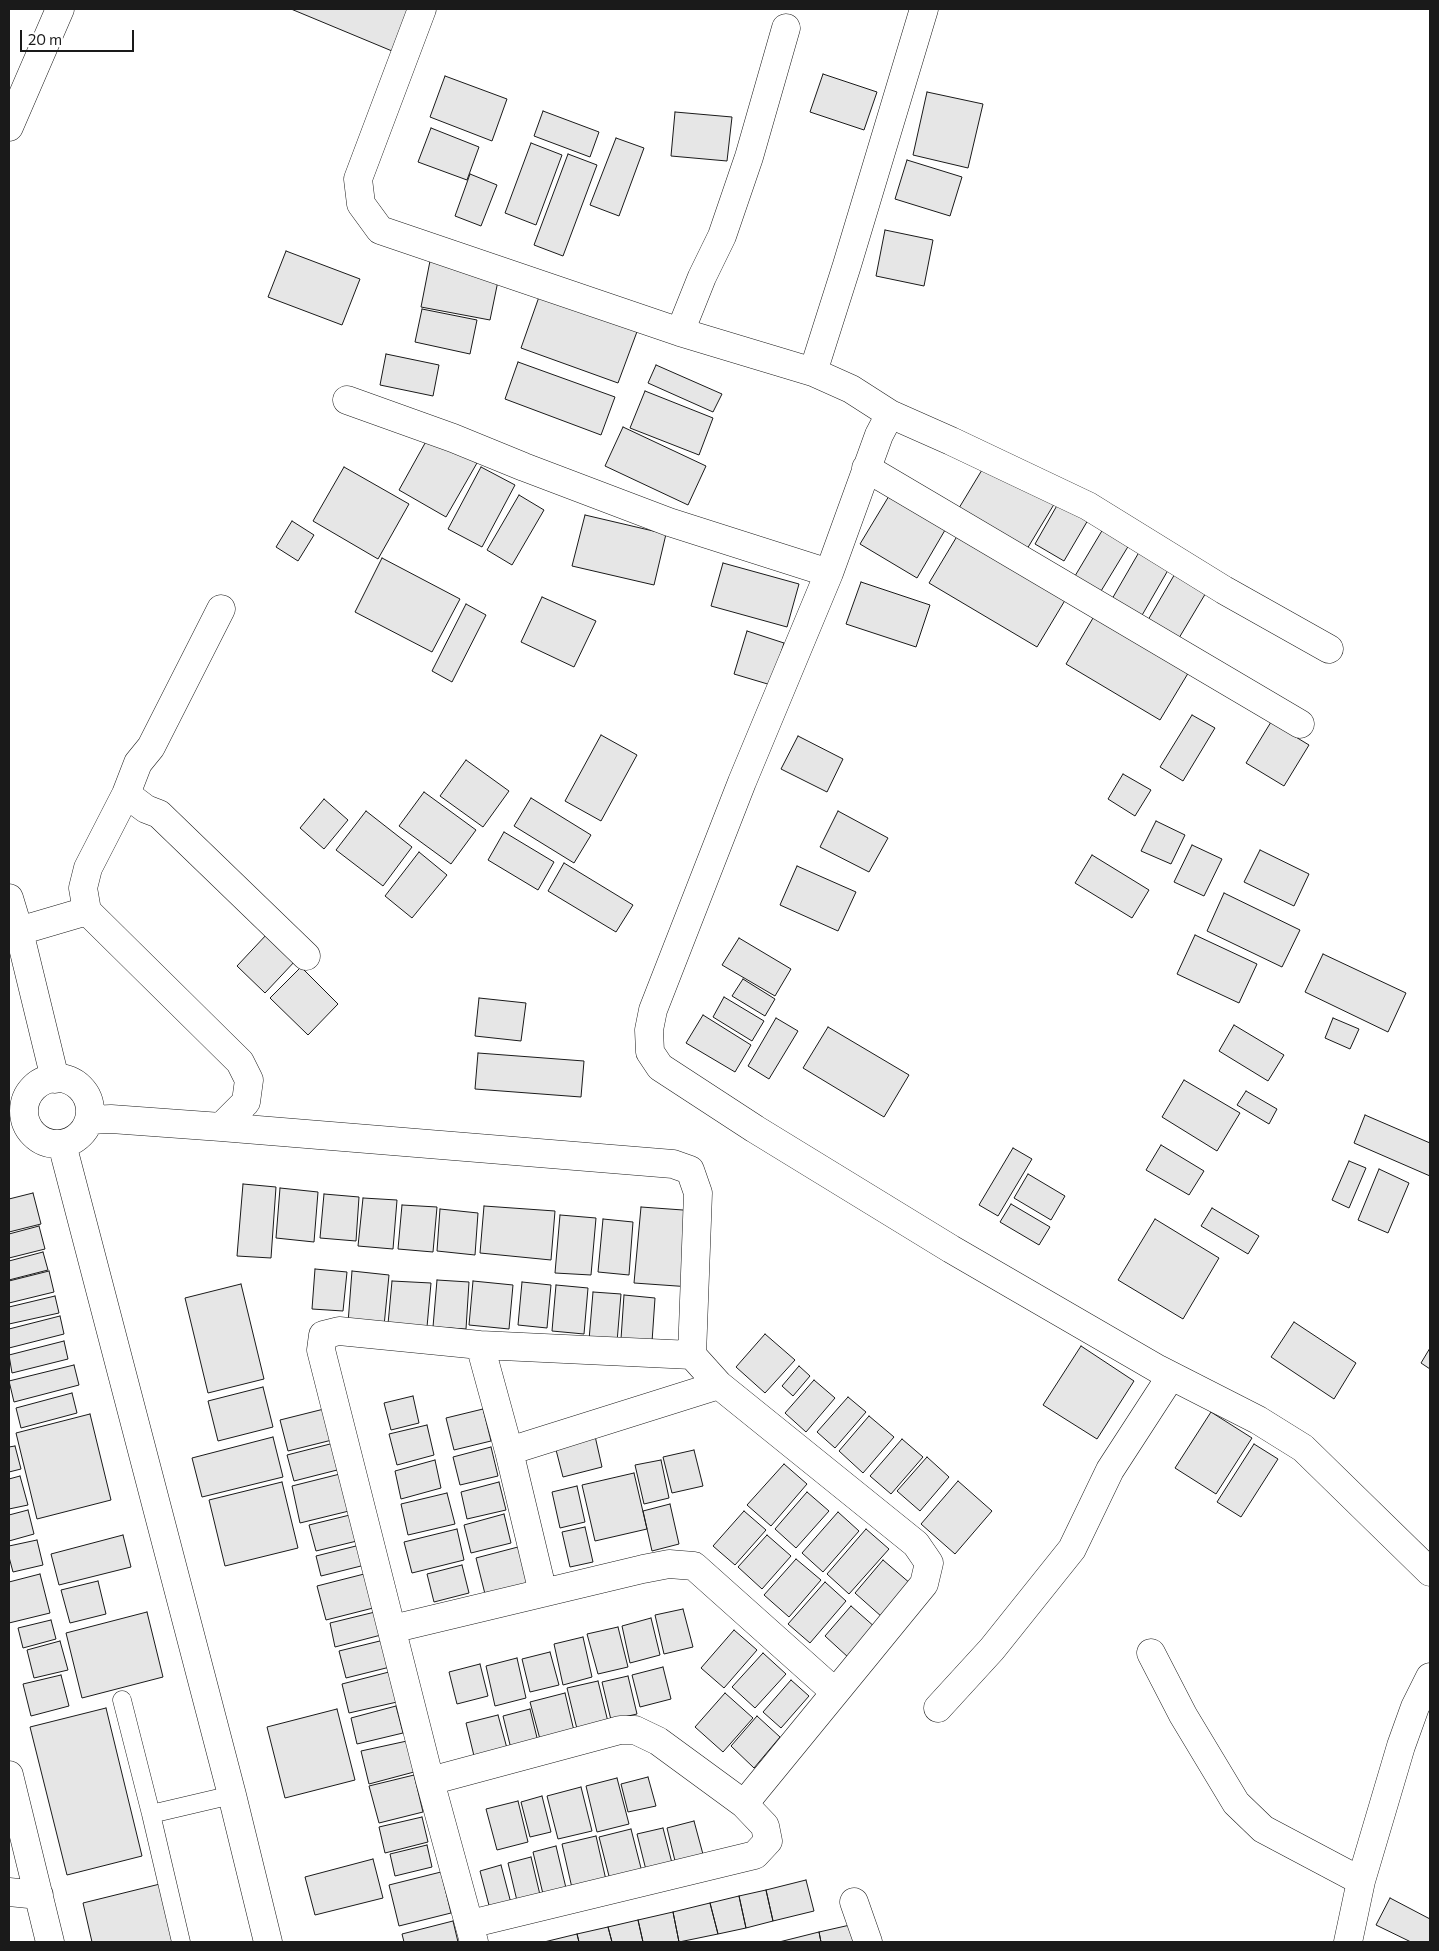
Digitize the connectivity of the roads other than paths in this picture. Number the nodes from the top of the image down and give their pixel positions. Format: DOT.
graph roads {
  1 [pos="60,9"];
  2 [pos="422,9"];
  3 [pos="924,9"];
  4 [pos="786,28"];
  5 [pos="9,127"];
  6 [pos="680,332"];
  7 [pos="813,372"];
  8 [pos="347,400"];
  9 [pos="890,414"];
  10 [pos="866,468"];
  11 [pos="829,572"];
  12 [pos="220,610"];
  13 [pos="1329,649"];
  14 [pos="1300,724"];
  15 [pos="126,794"];
  16 [pos="9,898"];
  17 [pos="87,911"];
  18 [pos="19,931"];
  19 [pos="306,956"];
  20 [pos="55,1079"];
  21 [pos="16,1109"];
  22 [pos="89,1120"];
  23 [pos="221,1126"];
  24 [pos="62,1144"];
  25 [pos="480,1345"];
  26 [pos="692,1355"];
  27 [pos="1171,1376"];
  28 [pos="719,1385"];
  29 [pos="509,1451"];
  30 [pos="1430,1572"];
  31 [pos="543,1593"];
  32 [pos="392,1629"];
  33 [pos="1151,1653"];
  34 [pos="1430,1677"];
  35 [pos="835,1692"];
  36 [pos="122,1700"];
  37 [pos="938,1708"];
  38 [pos="9,1775"];
  39 [pos="430,1781"];
  40 [pos="232,1795"];
  41 [pos="744,1804"];
  42 [pos="151,1814"];
  43 [pos="1361,1880"];
  44 [pos="9,1892"];
  45 [pos="40,1895"];
  46 [pos="854,1902"];
  47 [pos="472,1933"];
  48 [pos="50,1942"];
  49 [pos="181,1942"];
  50 [pos="268,1942"];
  51 [pos="868,1942"];
  52 [pos="1348,1942"];
  1 -- 5 [label="street"];
  2 -- 6 [label="street"];
  3 -- 7 [label="street"];
  4 -- 6 [label="street"];
  6 -- 7 [label="street"];
  7 -- 9 [label="street"];
  8 -- 11 [label="street"];
  9 -- 10 [label="street"];
  9 -- 13 [label="street"];
  10 -- 11 [label="street"];
  10 -- 14 [label="street"];
  11 -- 27 [label="street"];
  12 -- 15 [label="street"];
  15 -- 17 [label="street"];
  15 -- 19 [label="street"];
  16 -- 18 [label="street"];
  17 -- 18 [label="street"];
  17 -- 23 [label="street"];
  18 -- 20 [label="street"];
  20 -- 21 [label="street"];
  20 -- 22 [label="street"];
  21 -- 24 [label="street"];
  22 -- 23 [label="street"];
  22 -- 24 [label="street"];
  23 -- 26 [label="street"];
  24 -- 40 [label="street"];
  25 -- 26 [label="street"];
  25 -- 29 [label="street"];
  25 -- 32 [label="street"];
  26 -- 28 [label="street"];
  27 -- 30 [label="street"];
  27 -- 37 [label="street"];
  28 -- 29 [label="street"];
  28 -- 35 [label="street"];
  29 -- 31 [label="street"];
  31 -- 32 [label="street"];
  31 -- 35 [label="street"];
  32 -- 39 [label="street"];
  33 -- 43 [label="street"];
  34 -- 43 [label="street"];
  35 -- 41 [label="street"];
  36 -- 42 [label="lane"];
  38 -- 45 [label="street"];
  39 -- 41 [label="street"];
  39 -- 47 [label="street"];
  40 -- 42 [label="lane"];
  40 -- 50 [label="street"];
  41 -- 47 [label="street"];
  42 -- 49 [label="lane"];
  43 -- 52 [label="street"];
  44 -- 45 [label="street"];
  45 -- 48 [label="street"];
  46 -- 51 [label="street"];
}
